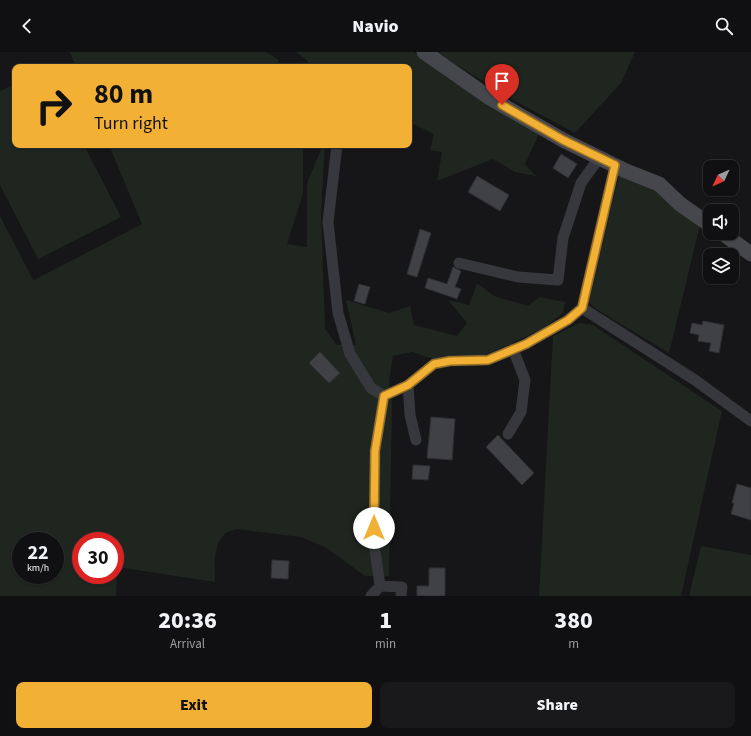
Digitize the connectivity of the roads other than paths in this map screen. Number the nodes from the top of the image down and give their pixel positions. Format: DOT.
graph roads {
  1 [pos="424,52"];
  2 [pos="337,148"];
  3 [pos="599,158"];
  4 [pos="615,165"];
  5 [pos="703,220"];
  6 [pos="732,240"];
  7 [pos="751,254"];
  8 [pos="459,263"];
  9 [pos="582,308"];
  10 [pos="513,349"];
  11 [pos="408,385"];
  12 [pos="384,396"];
  13 [pos="751,421"];
  14 [pos="508,434"];
  15 [pos="416,440"];
  16 [pos="380,586"];
  17 [pos="371,596"];
  18 [pos="401,596"];
  1 -- 3 [label="street"];
  2 -- 12 [label="street"];
  3 -- 4 [label="street"];
  3 -- 8 [label="street"];
  4 -- 5 [label="street"];
  4 -- 9 [label="street"];
  6 -- 7 [label="street"];
  9 -- 10 [label="street"];
  9 -- 13 [label="street"];
  10 -- 11 [label="street"];
  10 -- 14 [label="street"];
  11 -- 12 [label="street"];
  11 -- 15 [label="street"];
  12 -- 16 [label="street"];
  16 -- 17 [label="street"];
  16 -- 18 [label="street"];
}
